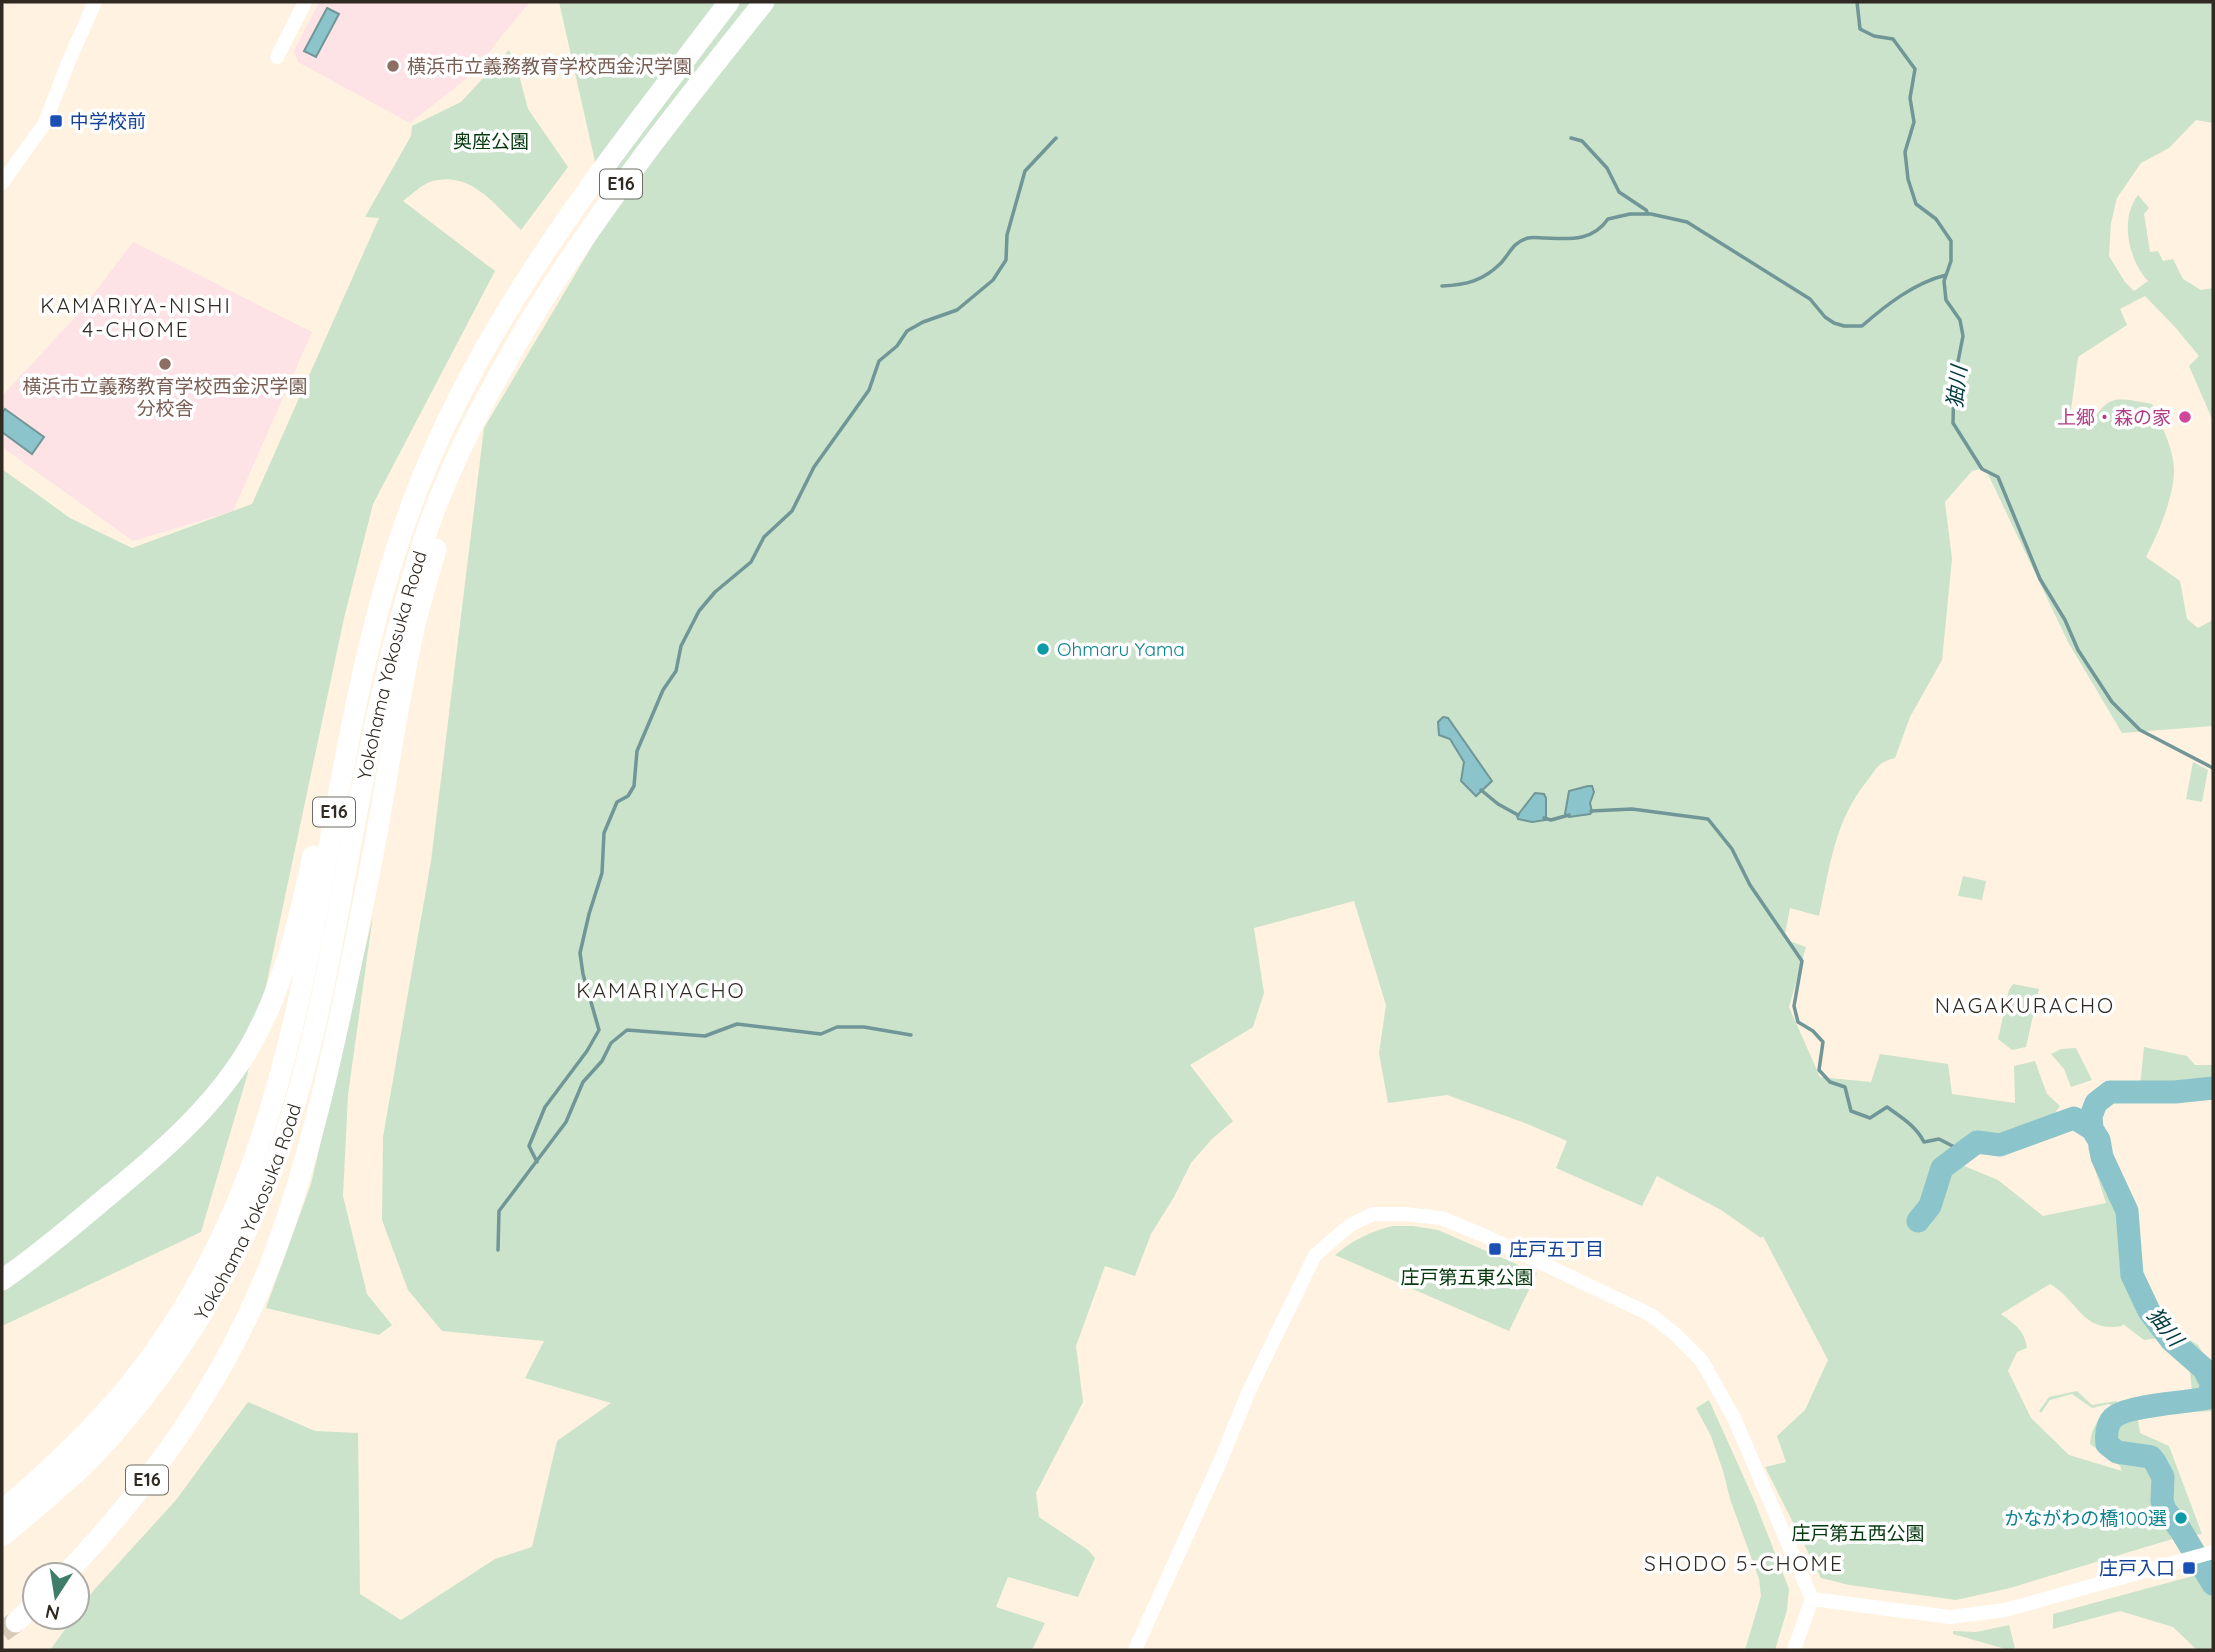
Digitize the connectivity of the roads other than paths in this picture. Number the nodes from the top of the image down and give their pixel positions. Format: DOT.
graph roads {
  1 [pos="94,2"];
  2 [pos="306,2"];
  3 [pos="729,2"];
  4 [pos="764,2"];
  5 [pos="277,57"];
  6 [pos="2,183"];
  7 [pos="481,407"];
  8 [pos="413,501"];
  9 [pos="215,1269"];
  10 [pos="4,1279"];
  11 [pos="165,1352"];
  12 [pos="2,1511"];
  13 [pos="2,1536"];
  14 [pos="2213,1552"];
  15 [pos="78,1561"];
  16 [pos="1812,1599"];
  17 [pos="21,1617"];
  18 [pos="16,1622"];
  19 [pos="1135,1650"];
  20 [pos="1794,1650"];
  1 -- 6 [label="street"];
  2 -- 5 [label="street"];
  3 -- 8 [label="highway, Yokohama Yokosuka Road / E16"];
  4 -- 7 [label="highway, Yokohama Yokosuka Road / E16"];
  7 -- 9 [label="highway, Yokohama Yokosuka Road / E16"];
  7 -- 15 [label="highway, E16"];
  8 -- 9 [label="highway, Yokohama Yokosuka Road / E16"];
  8 -- 10 [label="highway, E16"];
  9 -- 11 [label="highway, Yokohama Yokosuka Road / E16"];
  11 -- 12 [label="highway, Yokohama Yokosuka Road / E16"];
  11 -- 13 [label="highway, Yokohama Yokosuka Road / E16"];
  14 -- 16 [label="street"];
  16 -- 19 [label="street"];
  16 -- 20 [label="street"];
  17 -- 18 [label="highway"];
}
